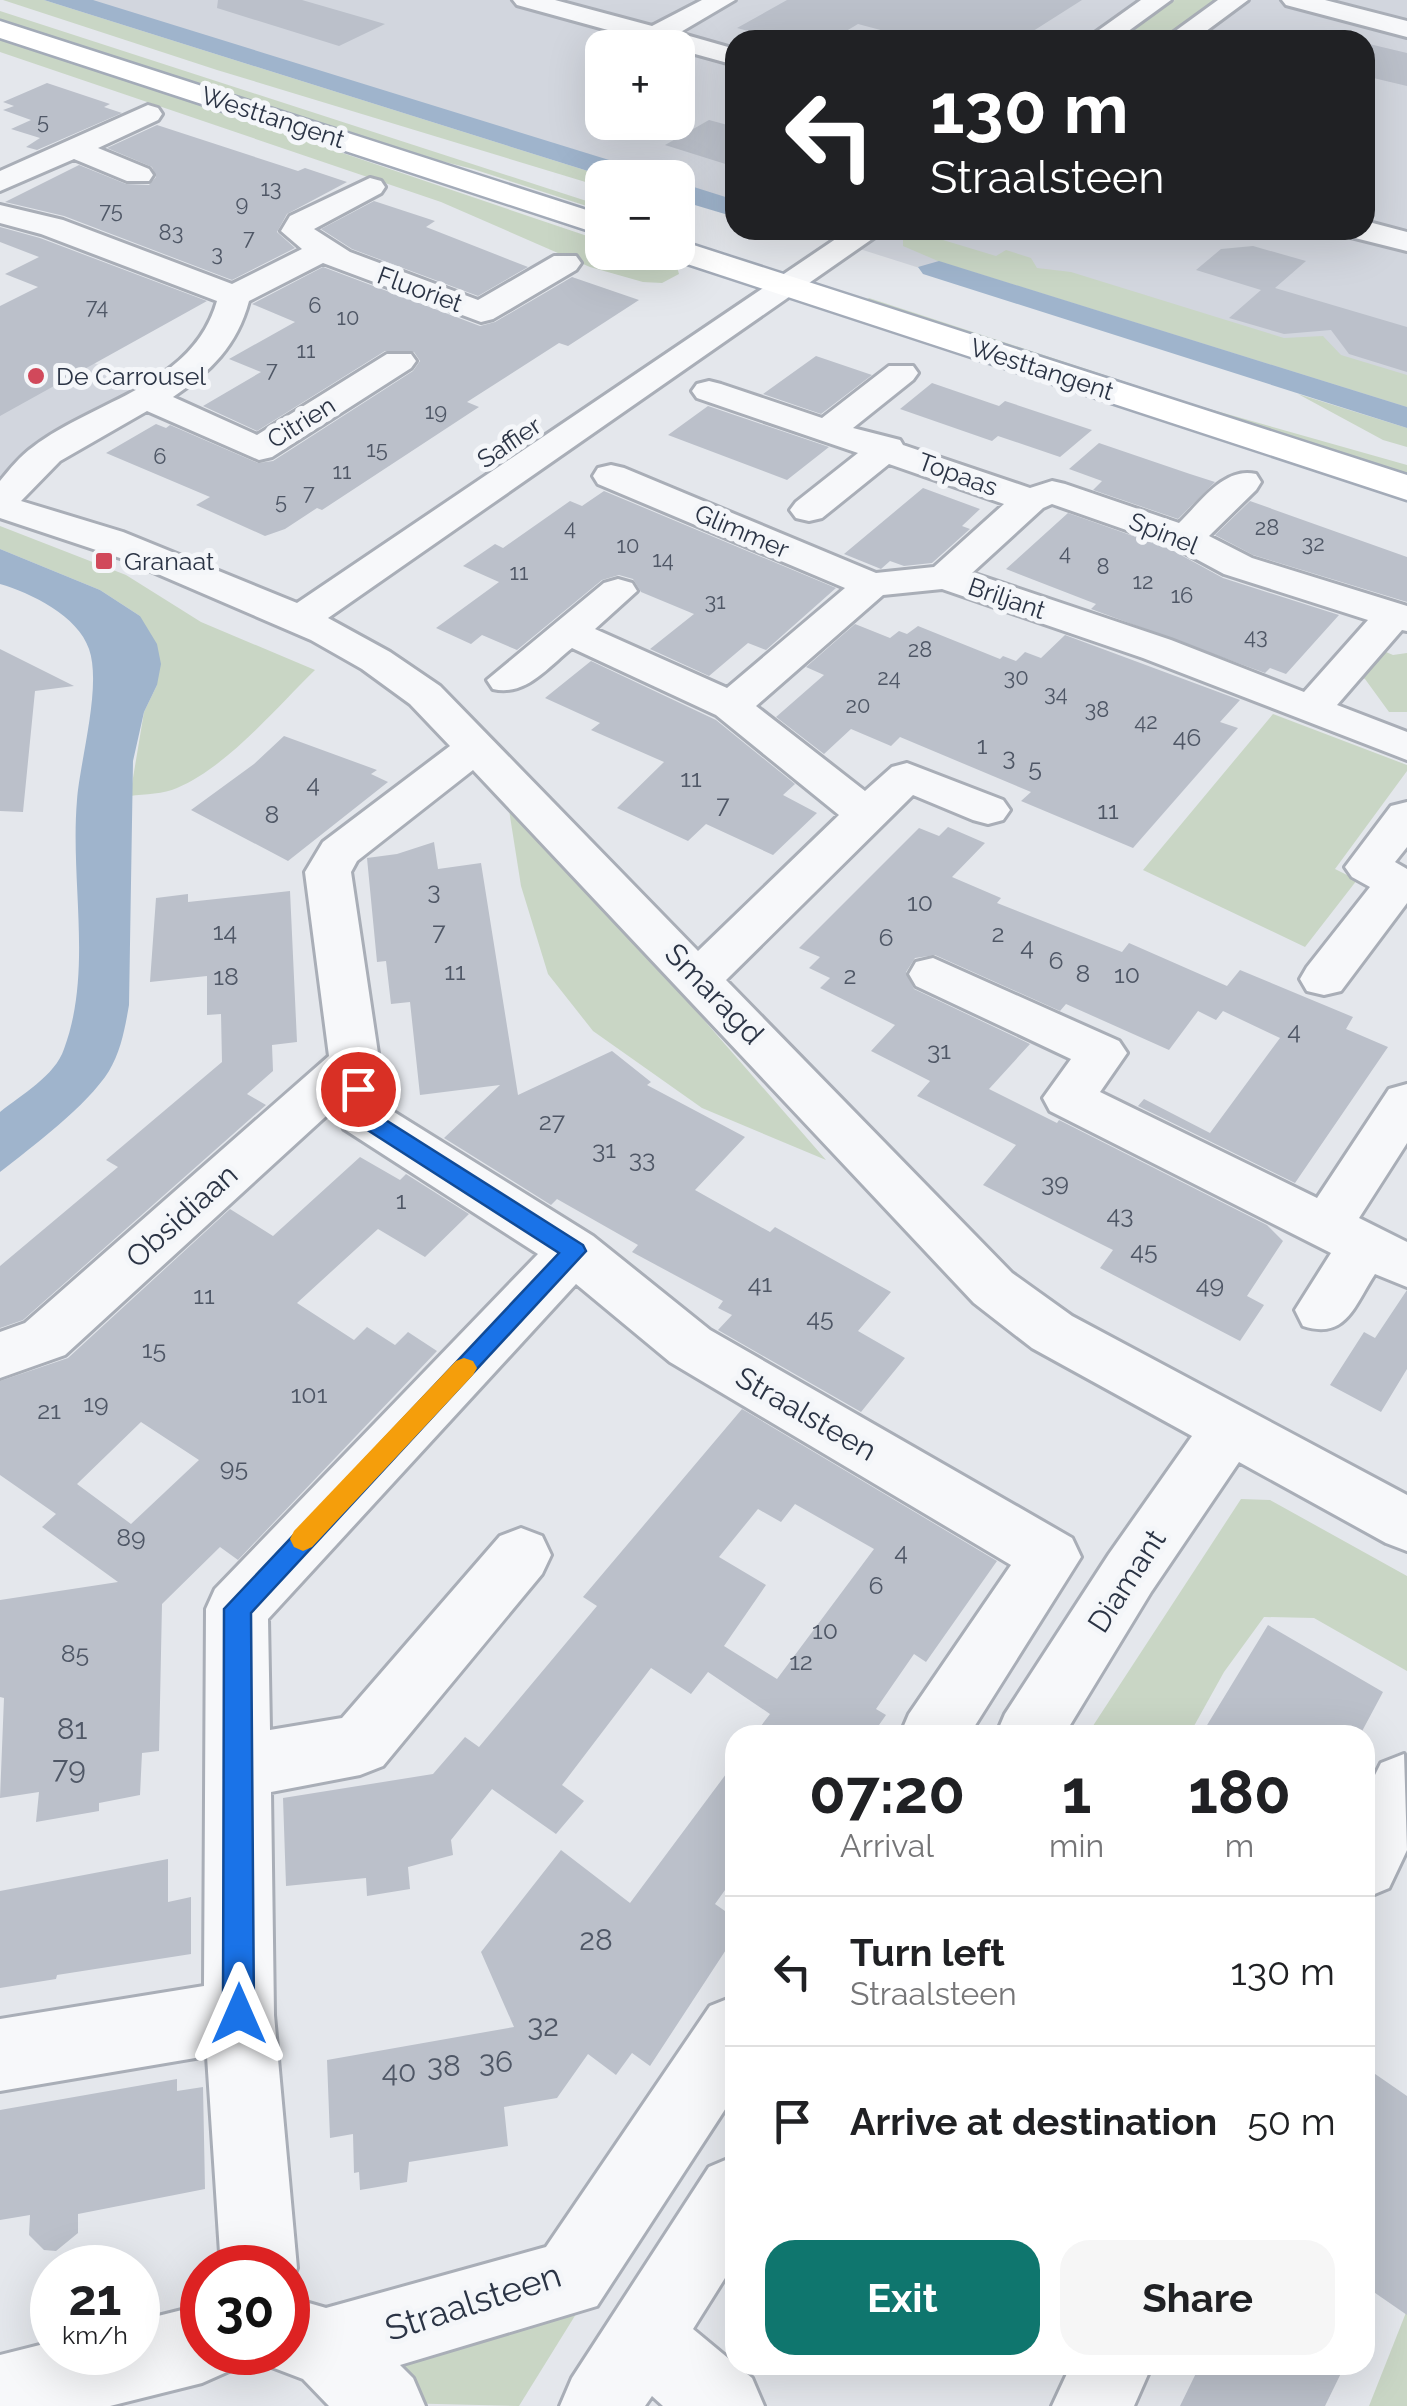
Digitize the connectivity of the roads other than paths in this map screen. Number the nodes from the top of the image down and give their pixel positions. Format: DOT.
graph roads {
  1 [pos="526,0"];
  2 [pos="722,0"];
  3 [pos="1158,0"];
  4 [pos="1235,0"];
  5 [pos="1295,0"];
  6 [pos="0,6"];
  7 [pos="0,29"];
  8 [pos="1407,29"];
  9 [pos="637,30"];
  10 [pos="665,30"];
  11 [pos="1113,30"];
  12 [pos="1191,30"];
  13 [pos="695,46"];
  14 [pos="725,54"];
  15 [pos="148,114"];
  16 [pos="73,148"];
  17 [pos="138,175"];
  18 [pos="0,181"];
  19 [pos="370,188"];
  20 [pos="585,194"];
  21 [pos="0,214"];
  22 [pos="585,219"];
  23 [pos="695,230"];
  24 [pos="1375,233"];
  25 [pos="815,240"];
  26 [pos="849,240"];
  27 [pos="1407,242"];
  28 [pos="324,250"];
  29 [pos="695,253"];
  30 [pos="566,263"];
  31 [pos="785,271"];
  32 [pos="234,296"];
  33 [pos="399,361"];
  34 [pos="902,373"];
  35 [pos="709,391"];
  36 [pos="144,398"];
  37 [pos="828,431"];
  38 [pos="887,448"];
  39 [pos="1407,456"];
  40 [pos="611,476"];
  41 [pos="1243,482"];
  42 [pos="1407,488"];
  43 [pos="1030,500"];
  44 [pos="0,505"];
  45 [pos="809,510"];
  46 [pos="1185,538"];
  47 [pos="945,577"];
  48 [pos="872,585"];
  49 [pos="618,591"];
  50 [pos="258,601"];
  51 [pos="1400,617"];
  52 [pos="300,619"];
  53 [pos="568,630"];
  54 [pos="507,680"];
  55 [pos="731,706"];
  56 [pos="1312,708"];
  57 [pos="1407,747"];
  58 [pos="474,748"];
  59 [pos="988,810"];
  60 [pos="866,814"];
  61 [pos="1407,816"];
  62 [pos="933,974"];
  63 [pos="699,978"];
  64 [pos="1324,979"];
  65 [pos="354,1062"];
  66 [pos="1405,1109"];
  67 [pos="1366,1246"];
  68 [pos="574,1251"];
  69 [pos="1322,1310"];
  70 [pos="0,1355"];
  71 [pos="1229,1430"];
  72 [pos="1407,1525"];
  73 [pos="521,1555"];
  74 [pos="1051,1557"];
  75 [pos="1130,1573"];
  76 [pos="939,1725"];
  77 [pos="1034,1725"];
  78 [pos="238,1768"];
  79 [pos="1404,1786"];
  80 [pos="1375,1845"];
  81 [pos="239,2014"];
  82 [pos="725,2045"];
  83 [pos="0,2055"];
  84 [pos="725,2208"];
  85 [pos="257,2245"];
  86 [pos="642,2337"];
  87 [pos="310,2340"];
  88 [pos="310,2344"];
  89 [pos="180,2349"];
  90 [pos="1108,2375"];
  91 [pos="0,2394"];
  92 [pos="385,2406"];
  93 [pos="600,2406"];
  94 [pos="724,2406"];
  95 [pos="1092,2406"];
  1 -- 9 [label="street"];
  2 -- 10 [label="street"];
  3 -- 11 [label="street"];
  4 -- 12 [label="street"];
  5 -- 8 [label="street"];
  6 -- 20 [label="main road, Westtangent"];
  7 -- 22 [label="main road, Westtangent"];
  13 -- 14 [label="street"];
  15 -- 16 [label="street"];
  16 -- 17 [label="street"];
  16 -- 18 [label="street"];
  19 -- 28 [label="street"];
  21 -- 32 [label="street"];
  23 -- 31 [label="main road, Westtangent"];
  24 -- 27 [label="street"];
  25 -- 31 [label="street"];
  26 -- 31 [label="street"];
  28 -- 30 [label="street, Fluoriet"];
  28 -- 32 [label="street"];
  29 -- 31 [label="main road, Westtangent"];
  31 -- 39 [label="main road, Westtangent"];
  31 -- 42 [label="main road, Westtangent"];
  31 -- 50 [label="street, Saffier"];
  31 -- 52 [label="street, Saffier"];
  32 -- 36 [label="street"];
  33 -- 36 [label="street, Citrien"];
  34 -- 37 [label="street"];
  35 -- 37 [label="street, Topaas"];
  36 -- 44 [label="street"];
  37 -- 38 [label="street, Topaas"];
  38 -- 43 [label="street, Topaas"];
  38 -- 45 [label="street, Topaas"];
  40 -- 48 [label="street, Glimmer"];
  41 -- 46 [label="street"];
  43 -- 46 [label="street, Spinel"];
  43 -- 47 [label="street"];
  44 -- 50 [label="street, Smaragd"];
  46 -- 51 [label="street, Spinel"];
  47 -- 48 [label="street, Briljant"];
  47 -- 56 [label="street, Briljant"];
  48 -- 55 [label="street"];
  49 -- 53 [label="street"];
  50 -- 52 [label="street, Smaragd"];
  51 -- 56 [label="street"];
  52 -- 58 [label="street, Smaragd"];
  53 -- 54 [label="street"];
  53 -- 55 [label="street"];
  55 -- 60 [label="street"];
  56 -- 57 [label="street, Briljant"];
  58 -- 63 [label="street, Smaragd"];
  58 -- 65 [label="street, Straalsteen"];
  59 -- 60 [label="street"];
  60 -- 63 [label="street"];
  61 -- 64 [label="street"];
  62 -- 67 [label="street"];
  63 -- 71 [label="street, Smaragd"];
  65 -- 68 [label="street, Straalsteen"];
  65 -- 70 [label="street, Obsidiaan"];
  66 -- 67 [label="street"];
  67 -- 69 [label="street"];
  68 -- 74 [label="street, Straalsteen"];
  68 -- 78 [label="street"];
  71 -- 72 [label="street, Smaragd"];
  71 -- 75 [label="street, Diamant"];
  73 -- 78 [label="street"];
  74 -- 75 [label="street, Straalsteen"];
  74 -- 76 [label="street"];
  75 -- 77 [label="street, Diamant"];
  78 -- 81 [label="street"];
  79 -- 80 [label="street"];
  81 -- 83 [label="street"];
  81 -- 85 [label="street"];
  82 -- 87 [label="street, Straalsteen"];
  84 -- 86 [label="street"];
  86 -- 93 [label="street"];
  86 -- 94 [label="street"];
  88 -- 92 [label="street, Straalsteen"];
  89 -- 91 [label="street"];
  90 -- 95 [label="street"];
}
